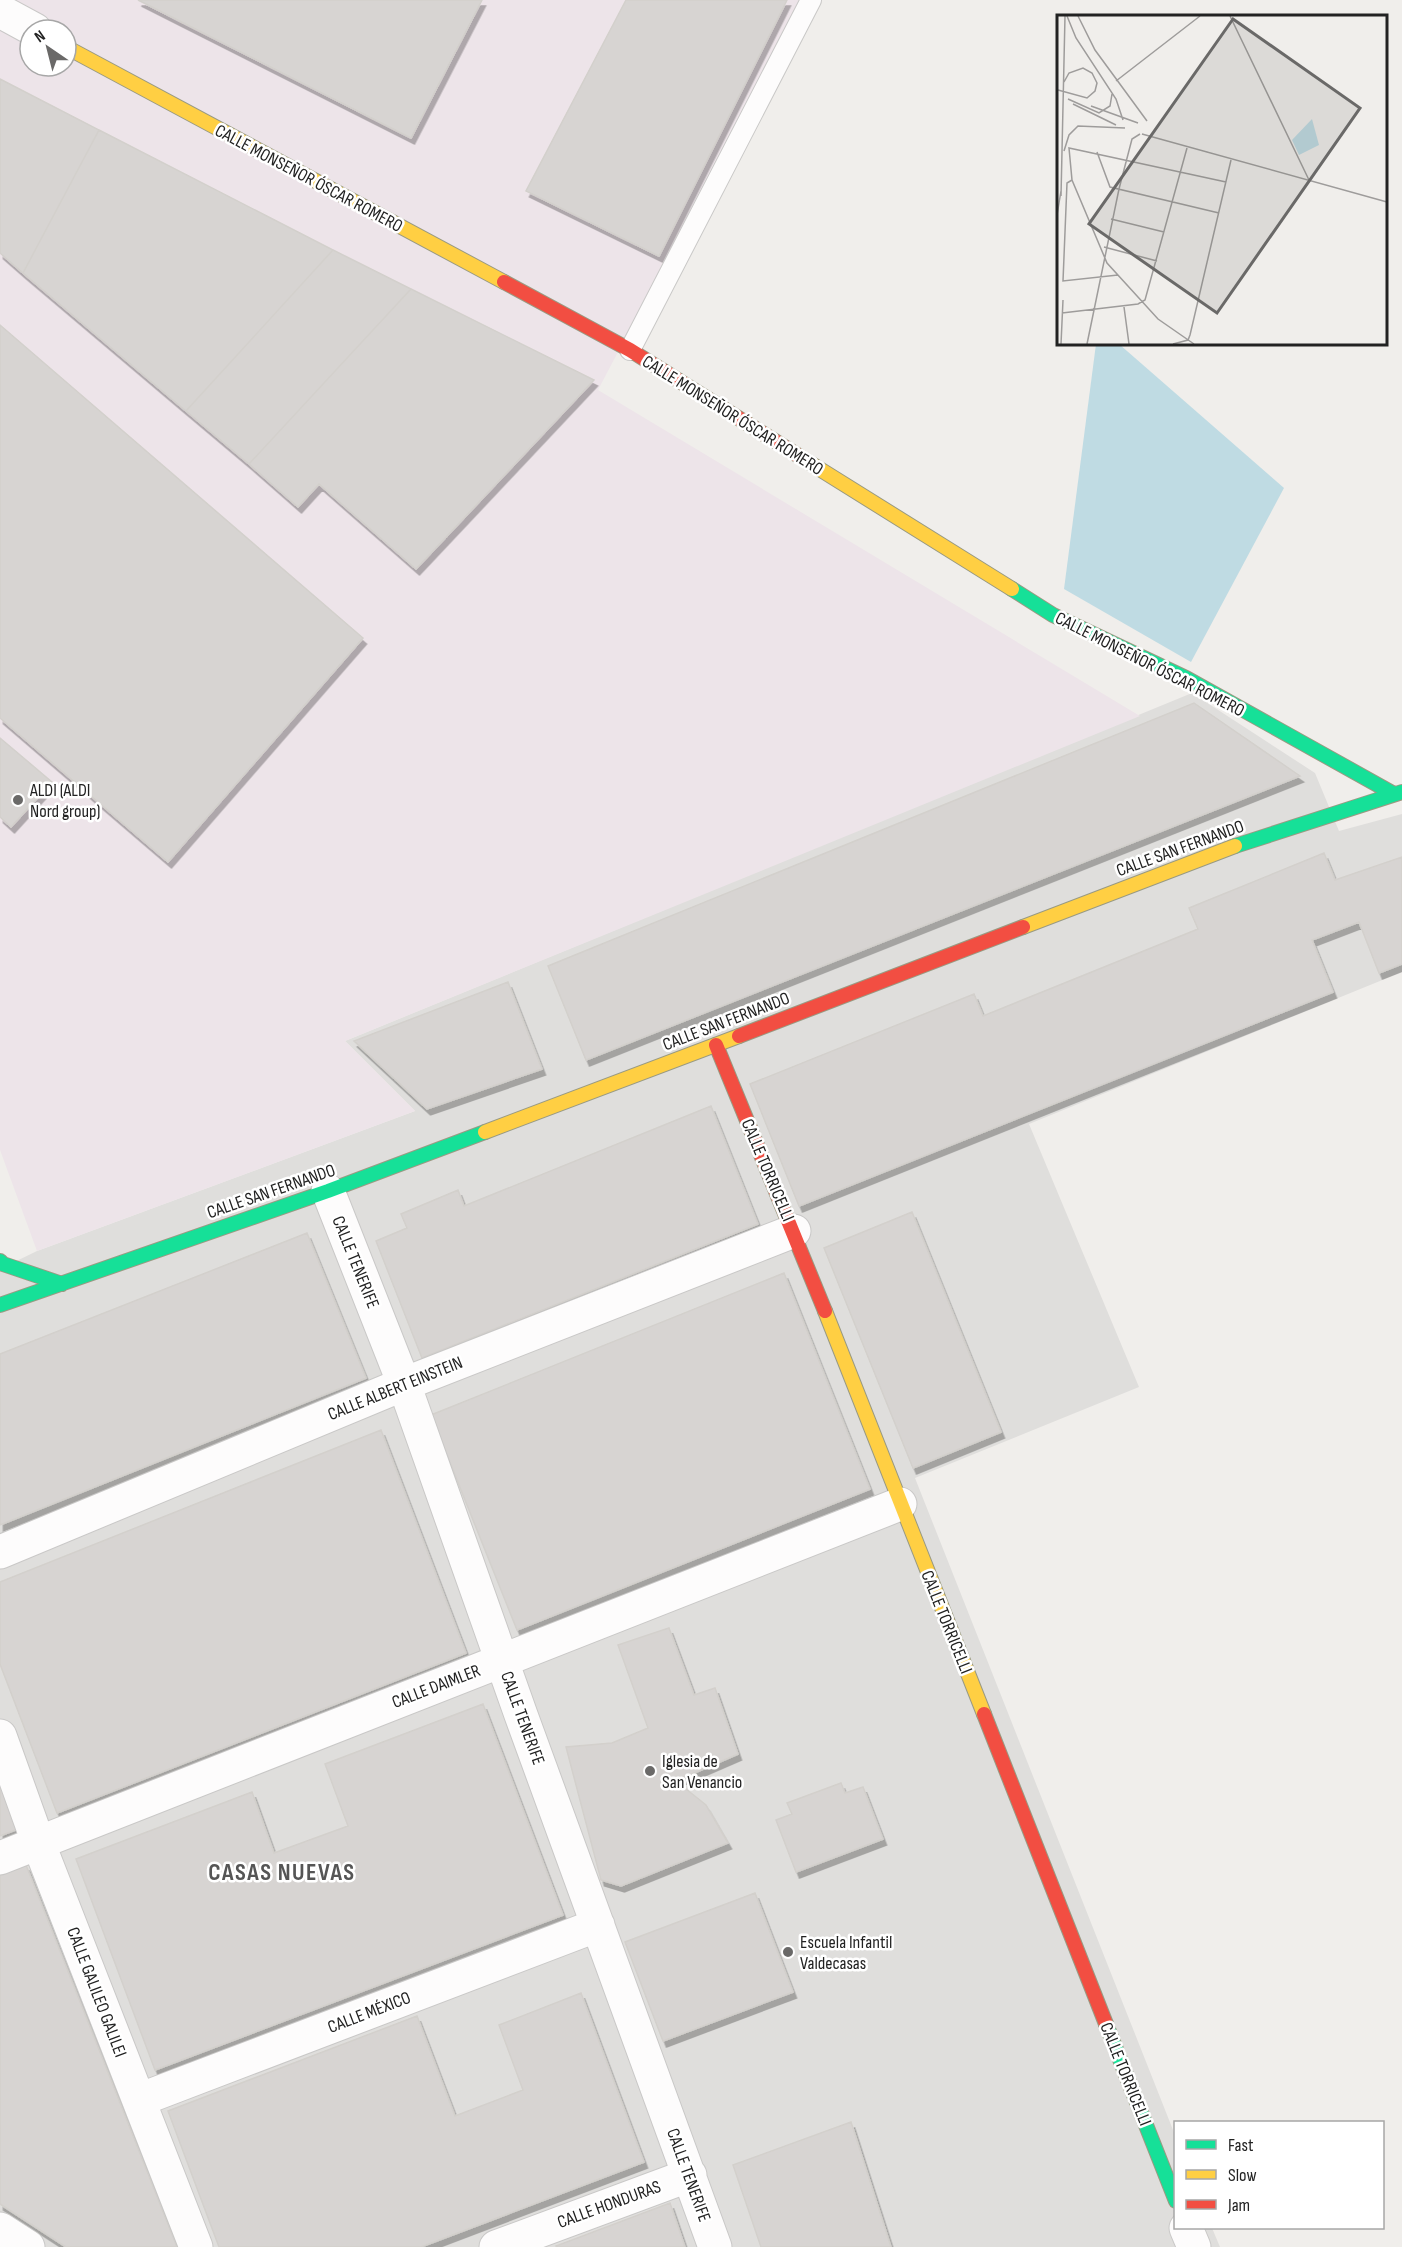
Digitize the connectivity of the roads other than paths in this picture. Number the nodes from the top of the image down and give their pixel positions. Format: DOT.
graph roads {
  1 [pos="811,0"];
  2 [pos="0,11"];
  3 [pos="18,21"];
  4 [pos="78,53"];
  5 [pos="630,350"];
  6 [pos="1398,793"];
  7 [pos="716,1045"];
  8 [pos="328,1191"];
  9 [pos="794,1231"];
  10 [pos="0,1261"];
  11 [pos="62,1284"];
  12 [pos="0,1305"];
  13 [pos="404,1384"];
  14 [pos="900,1504"];
  15 [pos="0,1552"];
  16 [pos="502,1660"];
  17 [pos="0,1736"];
  18 [pos="38,1842"];
  19 [pos="0,1858"];
  20 [pos="598,1925"];
  21 [pos="139,2100"];
  22 [pos="690,2175"];
  23 [pos="1174,2196"];
  24 [pos="0,2229"];
  25 [pos="1186,2229"];
  26 [pos="28,2247"];
  27 [pos="196,2247"];
  28 [pos="496,2247"];
  29 [pos="715,2247"];
  30 [pos="1194,2247"];
  1 -- 5 [label="lane"];
  2 -- 3 [label="street"];
  4 -- 5 [label="street, CALLE MONSEÑOR ÓSCAR ROMERO"];
  5 -- 6 [label="street, CALLE MONSEÑOR ÓSCAR ROMERO"];
  6 -- 7 [label="street, CALLE SAN FERNANDO"];
  7 -- 8 [label="street, CALLE SAN FERNANDO"];
  7 -- 9 [label="street, CALLE TORRICELLI"];
  8 -- 11 [label="street, CALLE SAN FERNANDO"];
  8 -- 13 [label="street, CALLE TENERIFE"];
  9 -- 13 [label="street, CALLE ALBERT EINSTEIN"];
  9 -- 14 [label="street, CALLE TORRICELLI"];
  10 -- 11 [label="street"];
  11 -- 12 [label="street, CALLE SAN FERNANDO"];
  13 -- 15 [label="street, CALLE ALBERT EINSTEIN"];
  13 -- 16 [label="street, CALLE TENERIFE"];
  14 -- 16 [label="street, CALLE DAIMLER"];
  14 -- 23 [label="street, CALLE TORRICELLI"];
  16 -- 18 [label="street, CALLE DAIMLER"];
  16 -- 20 [label="street, CALLE TENERIFE"];
  17 -- 18 [label="street, CALLE GALILEO GALILEI"];
  18 -- 19 [label="street, CALLE DAIMLER"];
  18 -- 21 [label="street, CALLE GALILEO GALILEI"];
  20 -- 21 [label="street, CALLE MÉXICO"];
  20 -- 22 [label="street, CALLE TENERIFE"];
  21 -- 27 [label="street, CALLE GALILEO GALILEI"];
  22 -- 28 [label="street, CALLE HONDURAS"];
  22 -- 29 [label="street, CALLE TENERIFE"];
  24 -- 26 [label="street"];
  25 -- 30 [label="street"];
}
